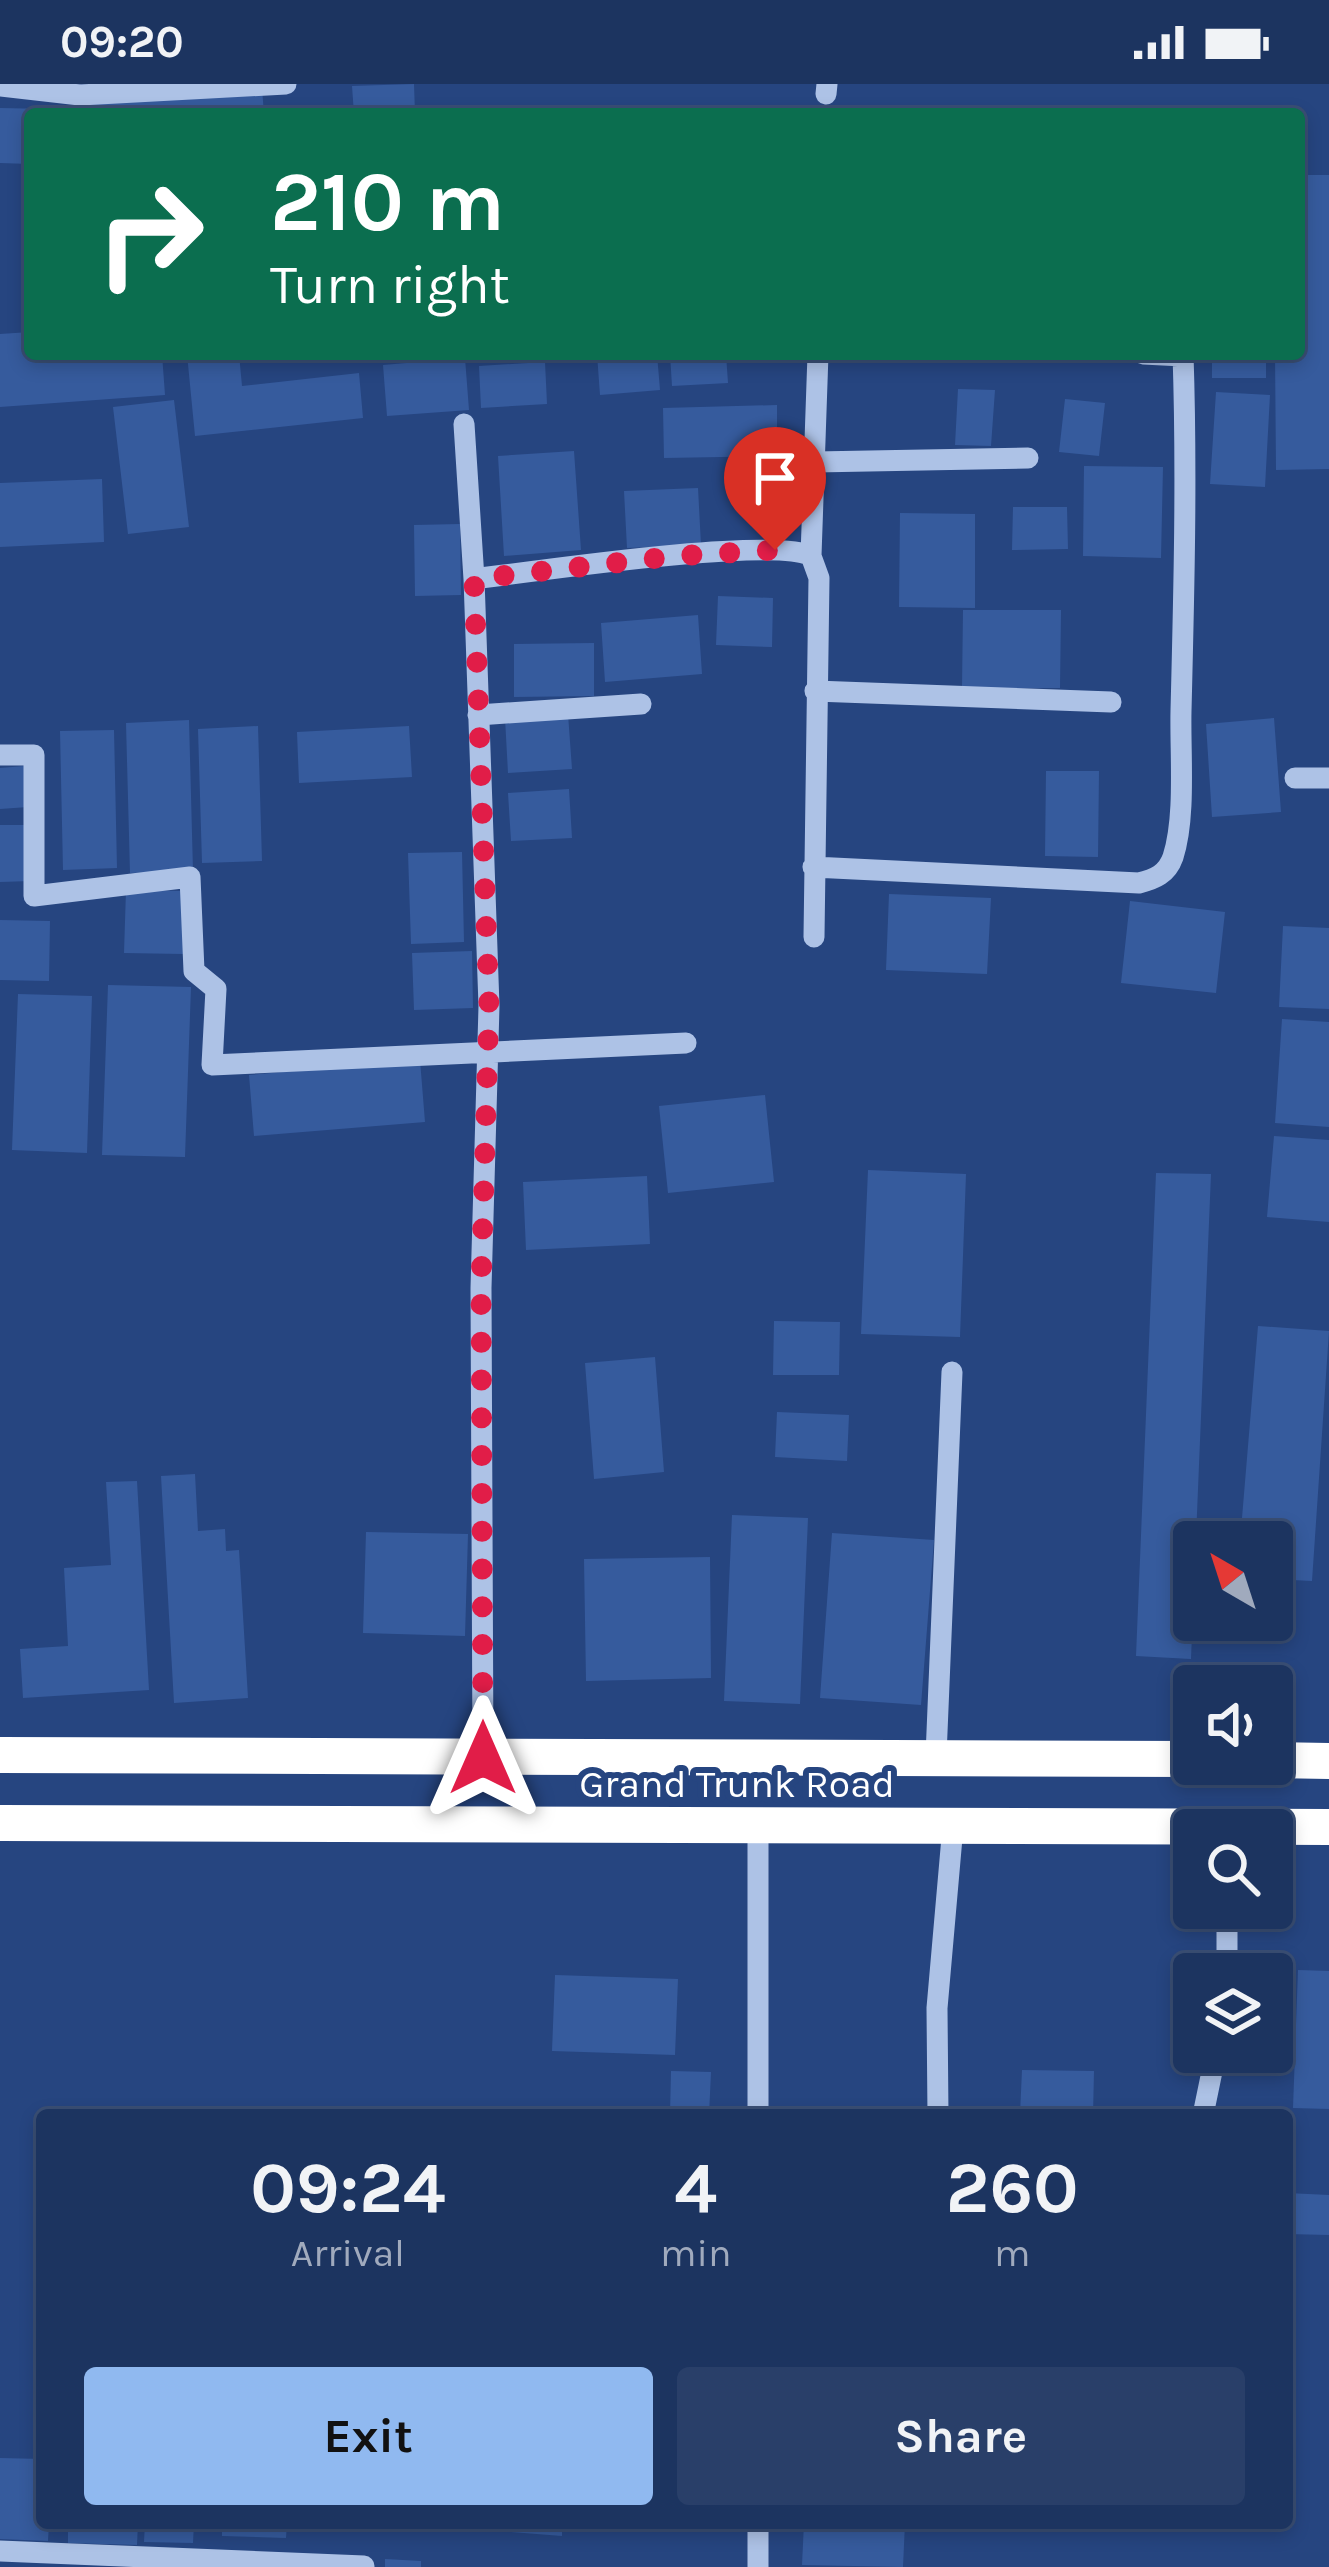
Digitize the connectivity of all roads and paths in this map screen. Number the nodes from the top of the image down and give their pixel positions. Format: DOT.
graph roads {
  1 [pos="286,84"];
  2 [pos="0,86"];
  3 [pos="818,360"];
  4 [pos="1183,360"];
  5 [pos="464,424"];
  6 [pos="1028,458"];
  7 [pos="814,462"];
  8 [pos="811,556"];
  9 [pos="474,579"];
  10 [pos="815,691"];
  11 [pos="1111,701"];
  12 [pos="640,704"];
  13 [pos="478,715"];
  14 [pos="0,755"];
  15 [pos="1295,778"];
  16 [pos="1329,778"];
  17 [pos="812,868"];
  18 [pos="814,937"];
  19 [pos="686,1043"];
  20 [pos="488,1052"];
  21 [pos="952,1372"];
  22 [pos="0,1754"];
  23 [pos="936,1756"];
  24 [pos="483,1758"];
  25 [pos="1173,1760"];
  26 [pos="1293,1760"];
  27 [pos="1329,1761"];
  28 [pos="0,1823"];
  29 [pos="758,1826"];
  30 [pos="952,1826"];
  31 [pos="1293,1827"];
  32 [pos="1329,1827"];
  33 [pos="1173,1828"];
  34 [pos="1212,2073"];
  35 [pos="758,2109"];
  36 [pos="938,2109"];
  37 [pos="1204,2109"];
  38 [pos="758,2529"];
  39 [pos="0,2552"];
  40 [pos="364,2566"];
  41 [pos="758,2567"];
  1 -- 2 [label="street"];
  3 -- 7 [label="street"];
  4 -- 17 [label="street"];
  5 -- 9 [label="street"];
  6 -- 7 [label="street"];
  7 -- 8 [label="street"];
  8 -- 9 [label="street"];
  8 -- 10 [label="street"];
  9 -- 13 [label="street"];
  10 -- 11 [label="street"];
  10 -- 17 [label="street"];
  12 -- 13 [label="street"];
  13 -- 20 [label="street"];
  14 -- 20 [label="street"];
  15 -- 16 [label="street"];
  17 -- 18 [label="street"];
  19 -- 20 [label="street"];
  20 -- 24 [label="street"];
  21 -- 23 [label="street"];
  22 -- 24 [label="highway, Grand Trunk Road"];
  23 -- 24 [label="highway, Grand Trunk Road"];
  23 -- 25 [label="highway, Grand Trunk Road"];
  26 -- 27 [label="highway"];
  28 -- 29 [label="highway, Grand Trunk Road"];
  29 -- 30 [label="highway, Grand Trunk Road"];
  29 -- 35 [label="street"];
  30 -- 33 [label="highway, Grand Trunk Road"];
  30 -- 36 [label="street"];
  31 -- 32 [label="highway, Grand Trunk Road"];
  34 -- 37 [label="street"];
  38 -- 41 [label="street"];
  39 -- 40 [label="street"];
}
